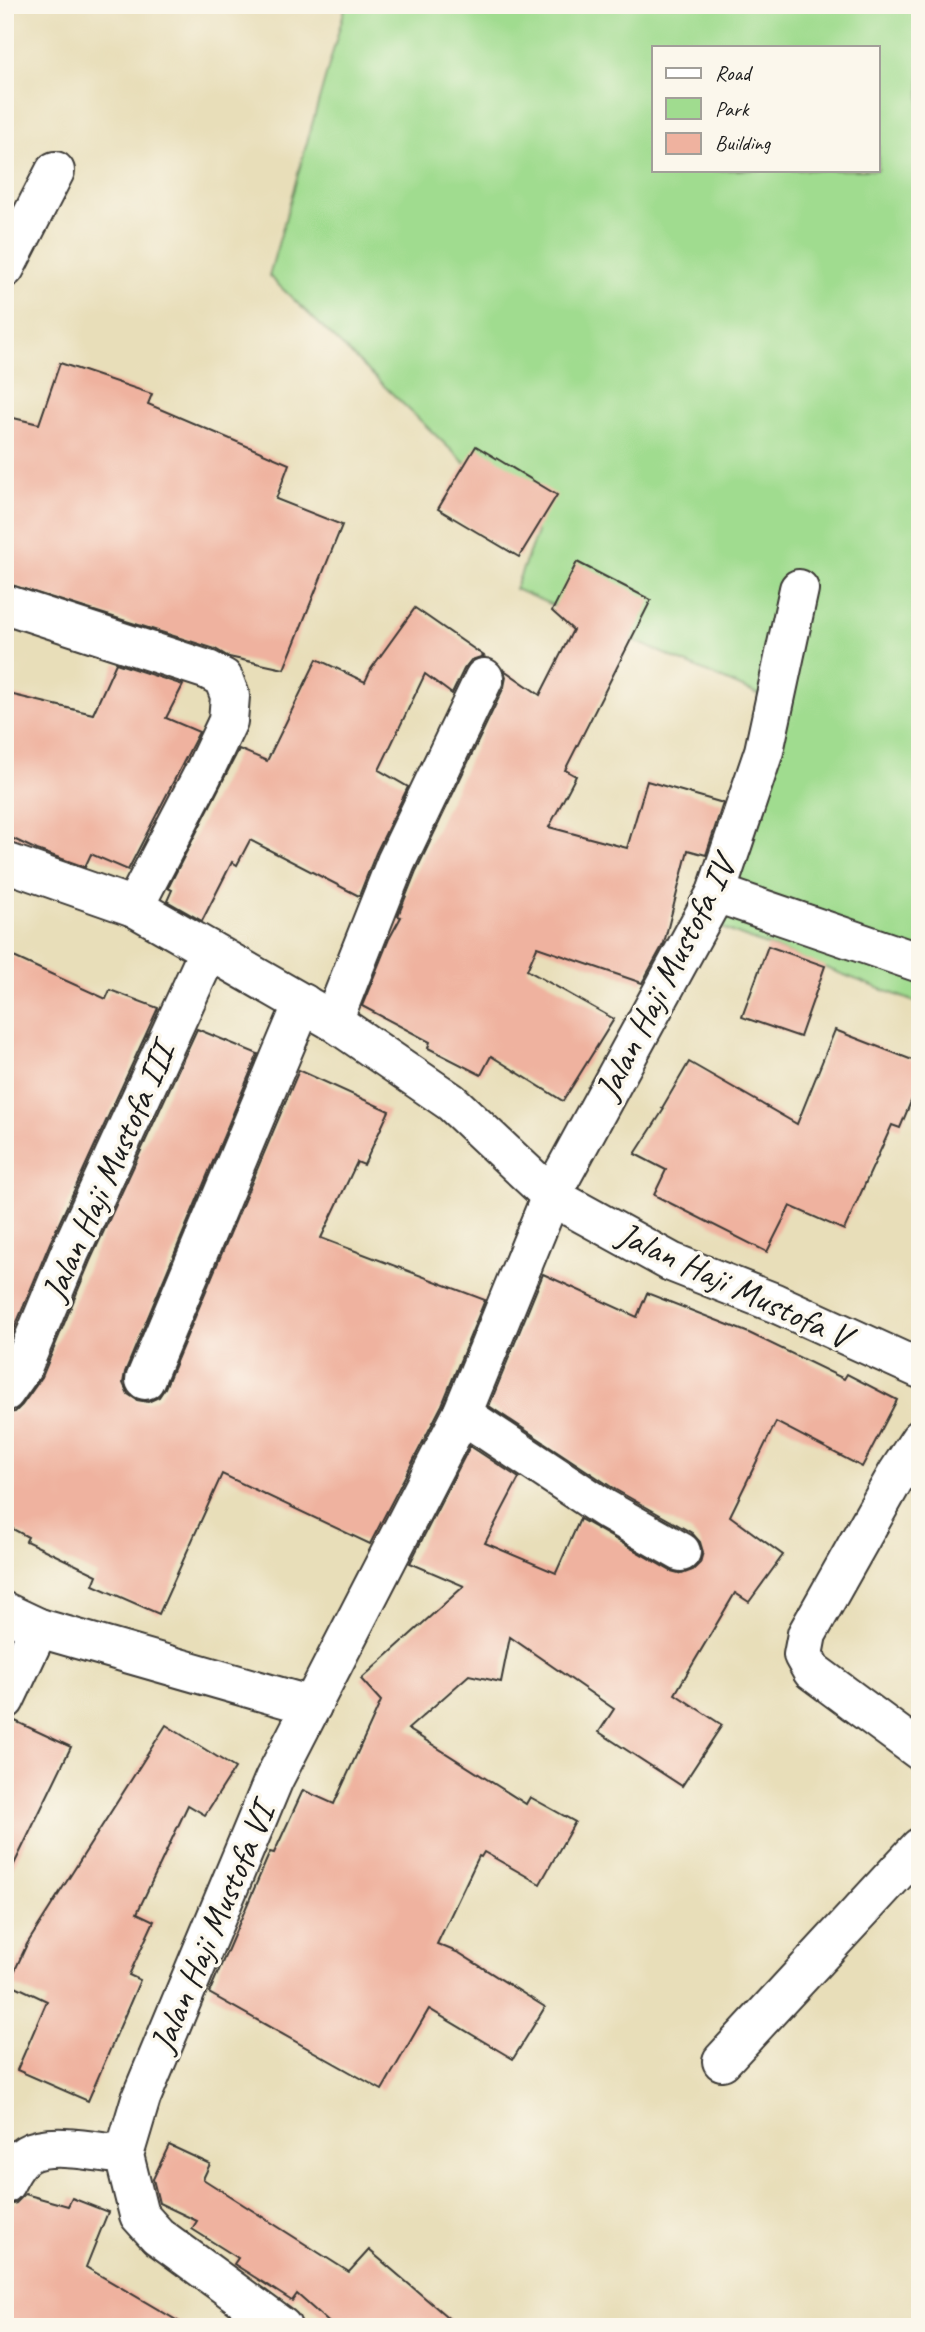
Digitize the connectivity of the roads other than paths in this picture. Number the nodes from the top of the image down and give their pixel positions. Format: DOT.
graph roads {
  1 [pos="55,171"];
  2 [pos="5,268"];
  3 [pos="799,589"];
  4 [pos="5,604"];
  5 [pos="484,678"];
  6 [pos="5,862"];
  7 [pos="716,893"];
  8 [pos="134,907"];
  9 [pos="209,950"];
  10 [pos="920,963"];
  11 [pos="318,1012"];
  12 [pos="551,1196"];
  13 [pos="920,1369"];
  14 [pos="145,1380"];
  15 [pos="5,1392"];
  16 [pos="462,1414"];
  17 [pos="920,1439"];
  18 [pos="908,1480"];
  19 [pos="681,1552"];
  20 [pos="22,1620"];
  21 [pos="5,1700"];
  22 [pos="312,1706"];
  23 [pos="920,1751"];
  24 [pos="920,1847"];
  25 [pos="722,2061"];
  26 [pos="124,2155"];
  27 [pos="5,2184"];
  28 [pos="282,2327"];
  1 -- 2 [label="street"];
  3 -- 7 [label="street, Jalan Haji Mustofa IV"];
  4 -- 8 [label="street"];
  5 -- 11 [label="street"];
  6 -- 8 [label="street, Jalan Haji Mustofa V"];
  7 -- 10 [label="street"];
  7 -- 12 [label="street, Jalan Haji Mustofa IV"];
  8 -- 9 [label="street, Jalan Haji Mustofa V"];
  9 -- 11 [label="street, Jalan Haji Mustofa V"];
  9 -- 15 [label="street, Jalan Haji Mustofa III"];
  11 -- 12 [label="street, Jalan Haji Mustofa V"];
  11 -- 14 [label="street"];
  12 -- 13 [label="street, Jalan Haji Mustofa V"];
  12 -- 16 [label="street, Jalan Haji Mustofa IV"];
  16 -- 19 [label="street"];
  16 -- 22 [label="street, Jalan Haji Mustofa VI"];
  17 -- 18 [label="street"];
  18 -- 23 [label="street"];
  20 -- 21 [label="street"];
  20 -- 22 [label="street"];
  22 -- 26 [label="street, Jalan Haji Mustofa VI"];
  24 -- 25 [label="street"];
  26 -- 27 [label="street"];
  26 -- 28 [label="street"];
}
